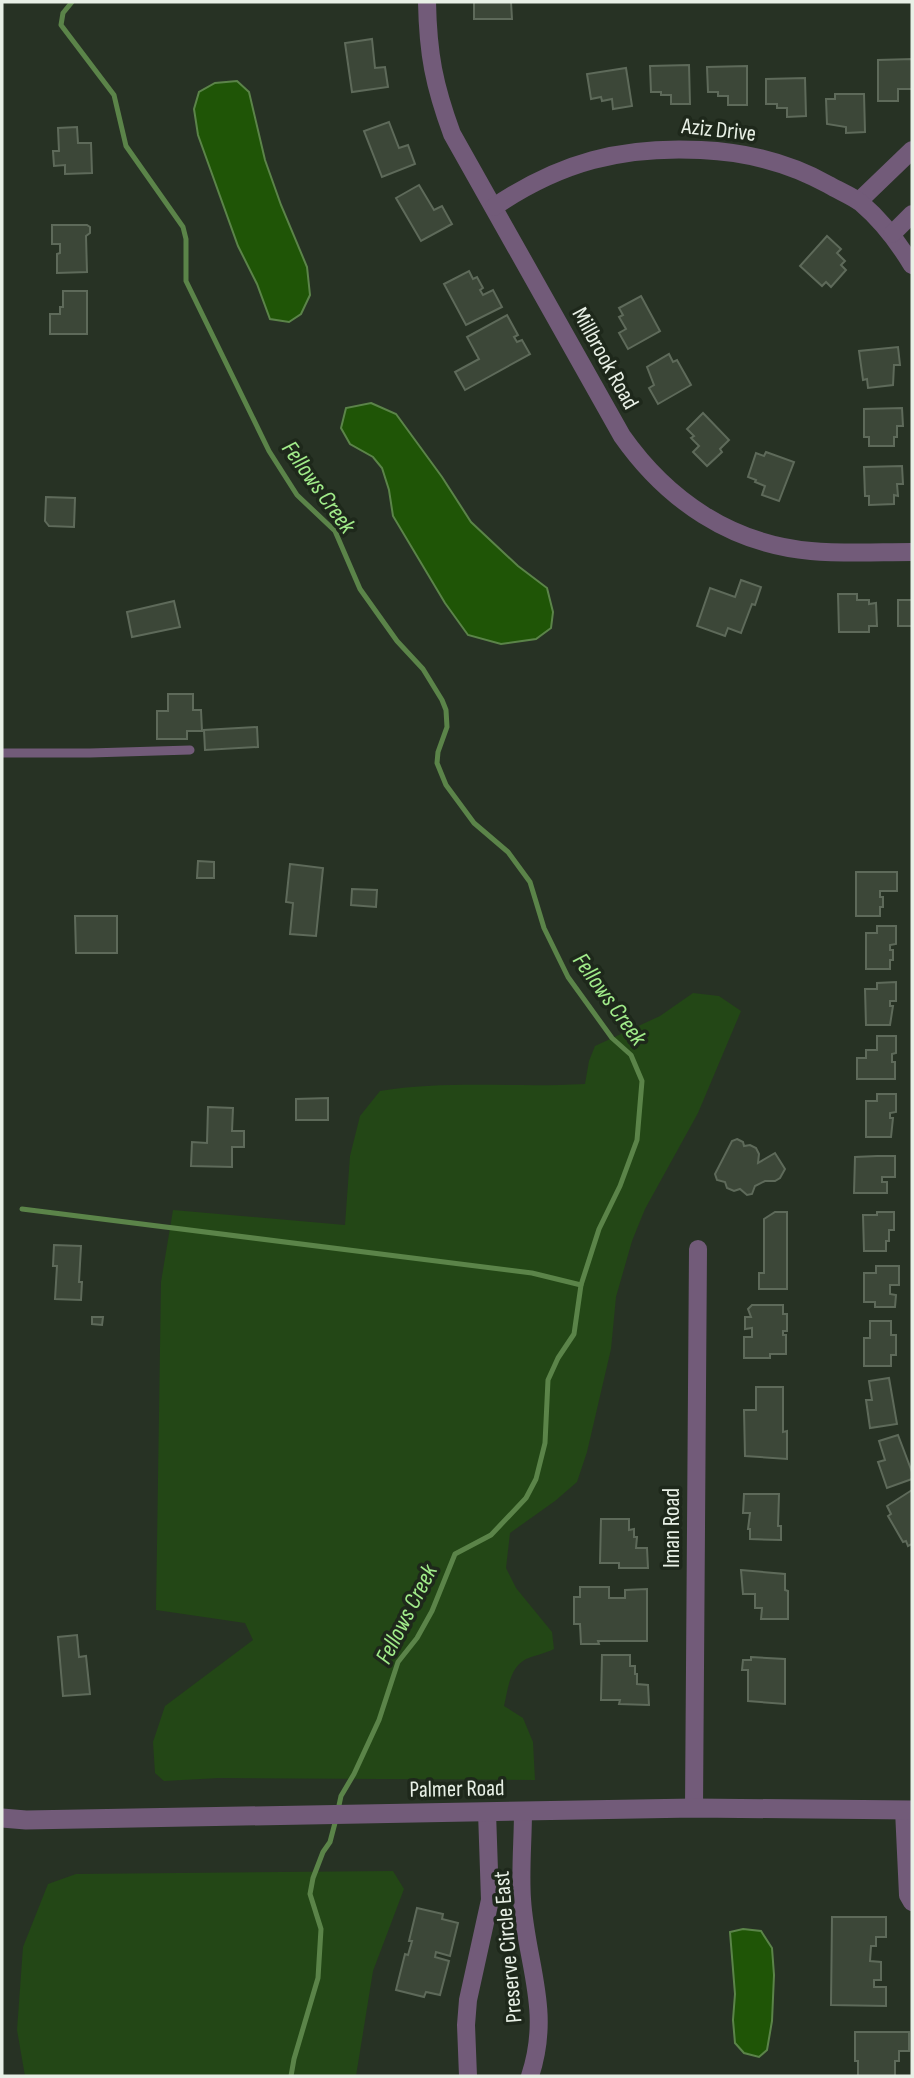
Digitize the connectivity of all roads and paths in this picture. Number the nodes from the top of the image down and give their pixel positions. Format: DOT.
graph roads {
  1 [pos="428,2"];
  2 [pos="912,150"];
  3 [pos="859,201"];
  4 [pos="494,207"];
  5 [pos="912,214"];
  6 [pos="892,234"];
  7 [pos="912,265"];
  8 [pos="912,552"];
  9 [pos="190,750"];
  10 [pos="2,753"];
  11 [pos="698,1249"];
  12 [pos="694,1808"];
  13 [pos="908,1810"];
  14 [pos="523,1811"];
  15 [pos="487,1812"];
  16 [pos="2,1818"];
  17 [pos="490,1900"];
  18 [pos="522,1900"];
  19 [pos="912,1902"];
  20 [pos="468,2076"];
  21 [pos="530,2076"];
  1 -- 4 [label="street, Millbrook Road"];
  2 -- 3 [label="street"];
  3 -- 4 [label="street, Aziz Drive"];
  3 -- 6 [label="street, Aziz Drive"];
  4 -- 8 [label="street, Millbrook Road"];
  5 -- 6 [label="street"];
  6 -- 7 [label="street, Aziz Drive"];
  9 -- 10 [label="lane"];
  11 -- 12 [label="street, Iman Road"];
  12 -- 13 [label="street, Palmer Road"];
  12 -- 14 [label="street, Palmer Road"];
  13 -- 19 [label="street"];
  14 -- 15 [label="street, Palmer Road"];
  14 -- 18 [label="street, Preserve Circle East"];
  15 -- 16 [label="street, Palmer Road"];
  15 -- 17 [label="street"];
  17 -- 18 [label="street"];
  17 -- 20 [label="street"];
  18 -- 21 [label="street, Preserve Circle East"];
}
